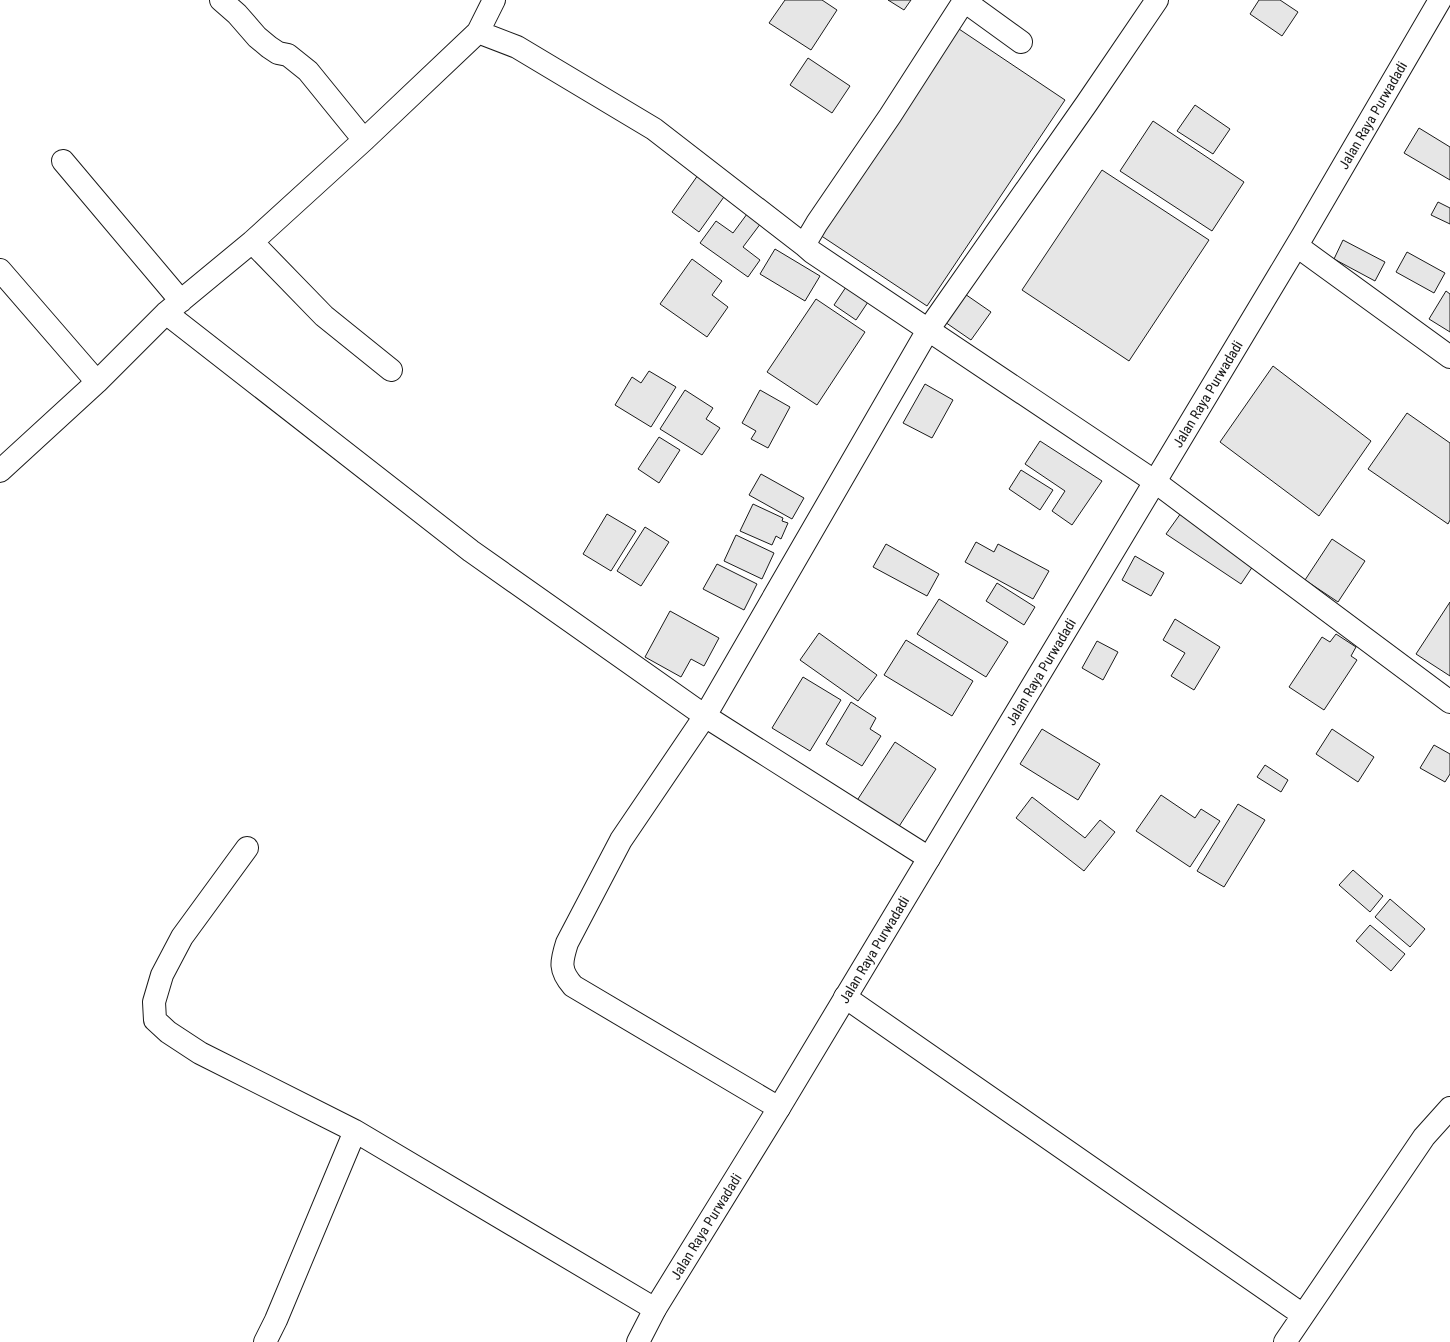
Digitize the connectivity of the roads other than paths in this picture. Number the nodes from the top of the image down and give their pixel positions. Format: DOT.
graph roads {
  1 [pos="221,0"];
  2 [pos="494,0"];
  3 [pos="964,0"];
  4 [pos="1157,0"];
  5 [pos="1440,0"];
  6 [pos="478,32"];
  7 [pos="1021,42"];
  8 [pos="364,140"];
  9 [pos="63,161"];
  10 [pos="252,242"];
  11 [pos="804,245"];
  12 [pos="1297,246"];
  13 [pos="0,270"];
  14 [pos="174,307"];
  15 [pos="928,330"];
  16 [pos="1450,357"];
  17 [pos="391,370"];
  18 [pos="96,382"];
  19 [pos="0,472"];
  20 [pos="1154,481"];
  21 [pos="1450,702"];
  22 [pos="705,716"];
  23 [pos="247,848"];
  24 [pos="929,858"];
  25 [pos="845,997"];
  26 [pos="779,1108"];
  27 [pos="1450,1108"];
  28 [pos="355,1131"];
  29 [pos="655,1309"];
  30 [pos="1303,1315"];
  31 [pos="265,1342"];
  32 [pos="638,1342"];
  33 [pos="1285,1342"];
  1 -- 8 [label="street"];
  2 -- 6 [label="street"];
  3 -- 7 [label="street"];
  3 -- 11 [label="street"];
  4 -- 15 [label="street"];
  5 -- 12 [label="street, Jalan Raya Purwadadi"];
  6 -- 8 [label="street"];
  6 -- 11 [label="street"];
  8 -- 10 [label="street"];
  9 -- 14 [label="street"];
  10 -- 14 [label="street"];
  10 -- 17 [label="street"];
  11 -- 15 [label="street"];
  12 -- 16 [label="street"];
  12 -- 20 [label="street, Jalan Raya Purwadadi"];
  13 -- 18 [label="street"];
  14 -- 18 [label="street"];
  14 -- 22 [label="street"];
  15 -- 20 [label="street"];
  15 -- 22 [label="street"];
  18 -- 19 [label="street"];
  20 -- 21 [label="street"];
  20 -- 24 [label="street, Jalan Raya Purwadadi"];
  22 -- 24 [label="street"];
  22 -- 26 [label="street"];
  23 -- 28 [label="street"];
  24 -- 25 [label="street, Jalan Raya Purwadadi"];
  25 -- 26 [label="street, Jalan Raya Purwadadi"];
  25 -- 30 [label="street"];
  26 -- 29 [label="street, Jalan Raya Purwadadi"];
  27 -- 30 [label="street"];
  28 -- 29 [label="street"];
  28 -- 31 [label="street"];
  29 -- 32 [label="street, Jalan Raya Purwadadi"];
  30 -- 33 [label="street"];
}
